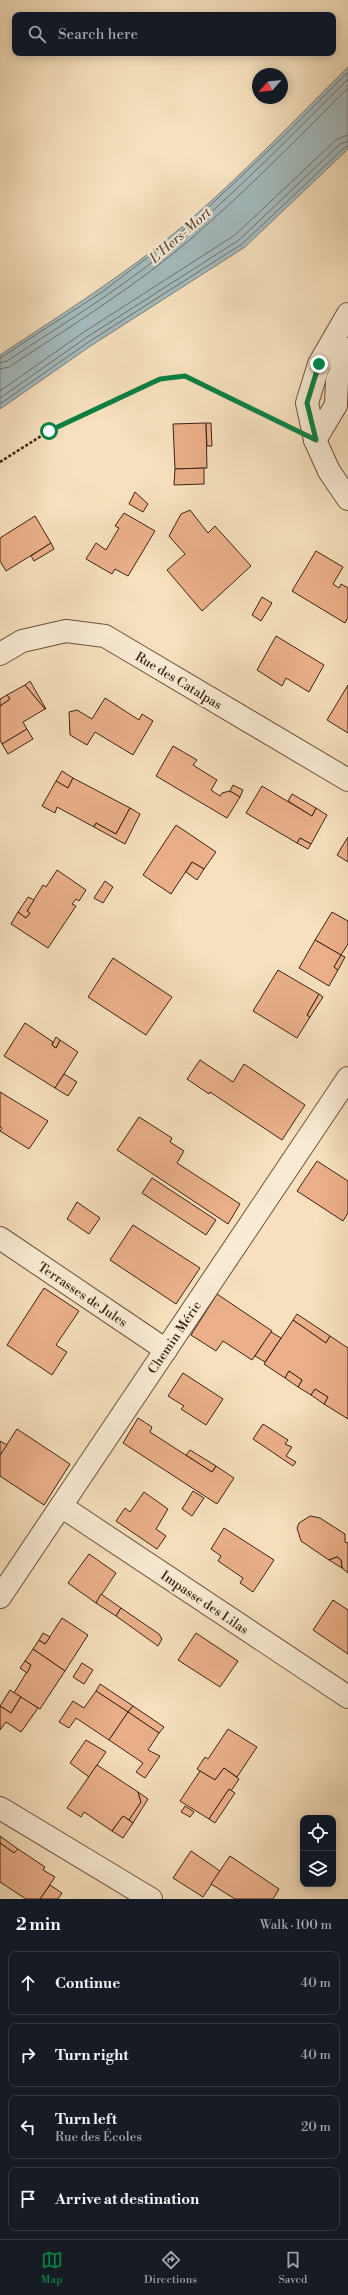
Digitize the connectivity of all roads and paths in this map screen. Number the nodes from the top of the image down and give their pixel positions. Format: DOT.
graph roads {
  1 [pos="348,314"];
  2 [pos="348,349"];
  3 [pos="316,440"];
  4 [pos="0,462"];
  5 [pos="348,499"];
  6 [pos="0,654"];
  7 [pos="348,780"];
  8 [pos="348,1078"];
  9 [pos="0,1238"];
  10 [pos="166,1350"];
  11 [pos="61,1506"];
  12 [pos="0,1597"];
  13 [pos="348,1697"];
  14 [pos="0,1808"];
  15 [pos="151,1899"];
  1 -- 3 [label="street"];
  2 -- 3 [label="street"];
  3 -- 4 [label="path"];
  3 -- 5 [label="street"];
  6 -- 7 [label="street, Rue des Catalpas"];
  8 -- 10 [label="street, Chemin Méric"];
  9 -- 10 [label="street, Terrasses de Jules"];
  10 -- 11 [label="street, Chemin Méric"];
  11 -- 12 [label="street, Chemin Méric"];
  11 -- 13 [label="street, Impasse des Lilas"];
  14 -- 15 [label="street"];
}
